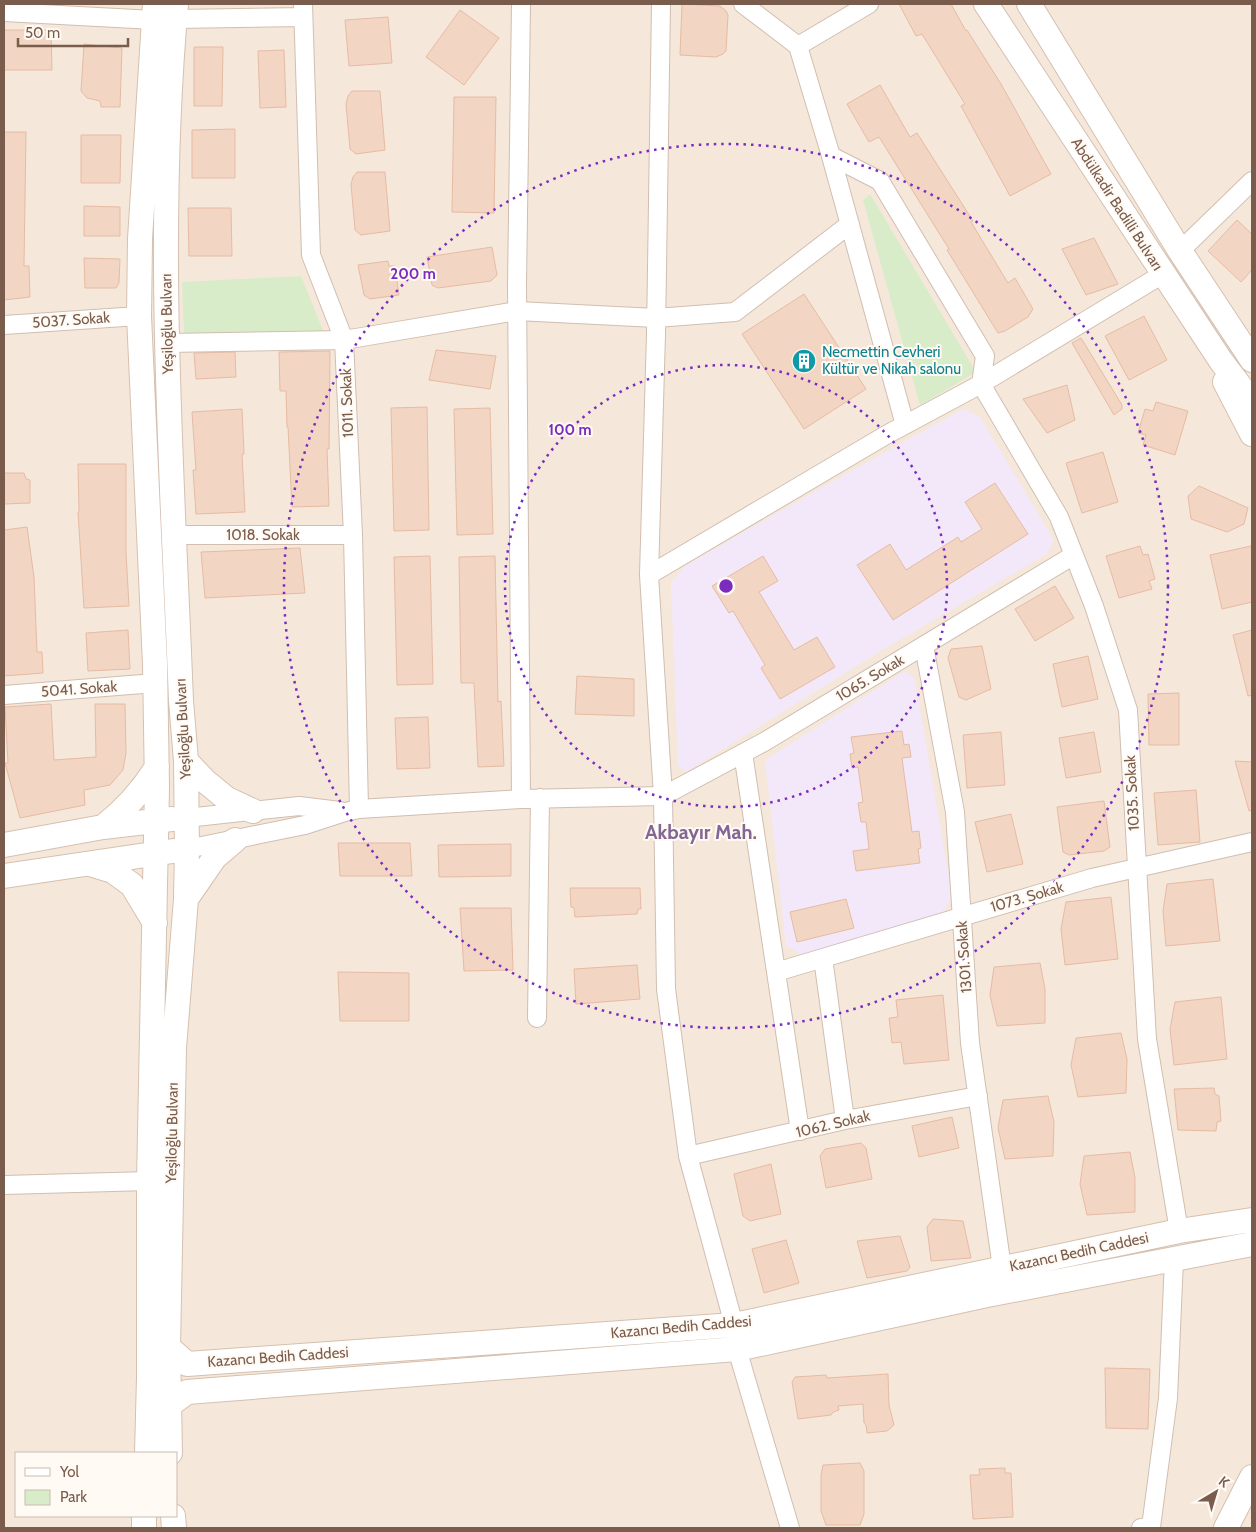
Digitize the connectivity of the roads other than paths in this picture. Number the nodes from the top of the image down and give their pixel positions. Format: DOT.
graph roads {
  1 [pos="521,4"];
  2 [pos="661,4"];
  3 [pos="743,4"];
  4 [pos="869,4"];
  5 [pos="986,4"];
  6 [pos="1029,4"];
  7 [pos="303,10"];
  8 [pos="4,12"];
  9 [pos="165,12"];
  10 [pos="798,46"];
  11 [pos="831,156"];
  12 [pos="1252,181"];
  13 [pos="850,224"];
  14 [pos="1180,252"];
  15 [pos="1163,274"];
  16 [pos="1186,308"];
  17 [pos="517,311"];
  18 [pos="139,316"];
  19 [pos="656,318"];
  20 [pos="4,325"];
  21 [pos="344,340"];
  22 [pos="167,343"];
  23 [pos="1252,360"];
  24 [pos="982,384"];
  25 [pos="1252,400"];
  26 [pos="905,425"];
  27 [pos="1252,434"];
  28 [pos="174,535"];
  29 [pos="352,535"];
  30 [pos="1074,555"];
  31 [pos="649,575"];
  32 [pos="924,646"];
  33 [pos="155,683"];
  34 [pos="4,695"];
  35 [pos="743,753"];
  36 [pos="186,760"];
  37 [pos="157,767"];
  38 [pos="664,796"];
  39 [pos="521,798"];
  40 [pos="540,798"];
  41 [pos="253,811"];
  42 [pos="352,811"];
  43 [pos="186,818"];
  44 [pos="157,821"];
  45 [pos="103,828"];
  46 [pos="235,840"];
  47 [pos="1252,842"];
  48 [pos="4,845"];
  49 [pos="187,849"];
  50 [pos="157,852"];
  51 [pos="88,863"];
  52 [pos="1136,867"];
  53 [pos="4,876"];
  54 [pos="186,899"];
  55 [pos="961,916"];
  56 [pos="155,923"];
  57 [pos="823,958"];
  58 [pos="776,972"];
  59 [pos="537,1018"];
  60 [pos="978,1096"];
  61 [pos="845,1120"];
  62 [pos="800,1131"];
  63 [pos="688,1156"];
  64 [pos="149,1181"];
  65 [pos="4,1185"];
  66 [pos="1252,1220"];
  67 [pos="1179,1231"];
  68 [pos="1252,1244"];
  69 [pos="1174,1259"];
  70 [pos="1002,1268"];
  71 [pos="734,1325"];
  72 [pos="168,1347"];
  73 [pos="737,1349"];
  74 [pos="168,1406"];
  75 [pos="147,1452"];
  76 [pos="170,1452"];
  77 [pos="1252,1477"];
  78 [pos="790,1528"];
  79 [pos="1141,1528"];
  80 [pos="1226,1528"];
  1 -- 17 [label="street"];
  2 -- 19 [label="street"];
  3 -- 10 [label="street"];
  4 -- 10 [label="street"];
  5 -- 15 [label="main road, Abdülkadir Badilli Bulvarı"];
  6 -- 14 [label="main road, Abdülkadir Badilli Bulvarı"];
  7 -- 9 [label="street"];
  7 -- 21 [label="street, 1011. Sokak"];
  8 -- 9 [label="street"];
  9 -- 18 [label="main road, Yeşiloğlu Bulvarı"];
  9 -- 22 [label="main road, Yeşiloğlu Bulvarı"];
  10 -- 11 [label="street"];
  11 -- 13 [label="street"];
  11 -- 24 [label="street"];
  12 -- 14 [label="street"];
  13 -- 19 [label="street"];
  13 -- 26 [label="street"];
  14 -- 23 [label="main road, Abdülkadir Badilli Bulvarı"];
  15 -- 16 [label="main road, Abdülkadir Badilli Bulvarı"];
  15 -- 24 [label="street"];
  16 -- 25 [label="main road, Abdülkadir Badilli Bulvarı"];
  16 -- 27 [label="main road"];
  17 -- 19 [label="street"];
  17 -- 21 [label="street"];
  17 -- 39 [label="street"];
  18 -- 20 [label="street, 5037. Sokak"];
  18 -- 33 [label="main road, Yeşiloğlu Bulvarı"];
  19 -- 31 [label="street"];
  21 -- 22 [label="street"];
  21 -- 29 [label="street, 1011. Sokak"];
  22 -- 28 [label="main road, Yeşiloğlu Bulvarı"];
  24 -- 26 [label="street"];
  24 -- 30 [label="street, 1035. Sokak"];
  26 -- 31 [label="street"];
  28 -- 29 [label="street, 1018. Sokak"];
  28 -- 36 [label="main road, Yeşiloğlu Bulvarı"];
  29 -- 42 [label="street, 1011. Sokak"];
  30 -- 32 [label="street, 1065. Sokak"];
  30 -- 52 [label="street, 1035. Sokak"];
  31 -- 38 [label="street"];
  32 -- 35 [label="street, 1065. Sokak"];
  32 -- 55 [label="street, 1301. Sokak"];
  33 -- 34 [label="street, 5041. Sokak"];
  33 -- 37 [label="main road, Yeşiloğlu Bulvarı"];
  35 -- 38 [label="street, 1065. Sokak"];
  35 -- 58 [label="street"];
  36 -- 41 [label="main road"];
  36 -- 43 [label="main road, Yeşiloğlu Bulvarı"];
  37 -- 44 [label="main road, Yeşiloğlu Bulvarı"];
  37 -- 45 [label="main road"];
  38 -- 40 [label="street"];
  38 -- 63 [label="street"];
  39 -- 40 [label="street"];
  39 -- 42 [label="street"];
  40 -- 59 [label="street"];
  41 -- 42 [label="street"];
  41 -- 43 [label="street"];
  42 -- 46 [label="street"];
  43 -- 44 [label="main road"];
  43 -- 49 [label="main road, Yeşiloğlu Bulvarı"];
  44 -- 45 [label="main road"];
  44 -- 50 [label="main road, Yeşiloğlu Bulvarı"];
  45 -- 48 [label="main road"];
  46 -- 49 [label="street"];
  46 -- 54 [label="main road"];
  47 -- 52 [label="street, 1073. Sokak"];
  49 -- 50 [label="main road"];
  49 -- 54 [label="main road, Yeşiloğlu Bulvarı"];
  50 -- 51 [label="main road"];
  50 -- 56 [label="main road, Yeşiloğlu Bulvarı"];
  51 -- 53 [label="main road"];
  51 -- 56 [label="main road"];
  52 -- 55 [label="street, 1073. Sokak"];
  52 -- 67 [label="street, 1035. Sokak"];
  54 -- 72 [label="main road, Yeşiloğlu Bulvarı"];
  55 -- 57 [label="street, 1073. Sokak"];
  55 -- 60 [label="street, 1301. Sokak"];
  56 -- 64 [label="main road, Yeşiloğlu Bulvarı"];
  57 -- 58 [label="street, 1073. Sokak"];
  57 -- 61 [label="street"];
  58 -- 62 [label="street"];
  60 -- 61 [label="street, 1062. Sokak"];
  60 -- 70 [label="street, 1301. Sokak"];
  61 -- 62 [label="street, 1062. Sokak"];
  62 -- 63 [label="street, 1062. Sokak"];
  63 -- 71 [label="street"];
  64 -- 65 [label="street"];
  64 -- 75 [label="main road, Yeşiloğlu Bulvarı"];
  66 -- 67 [label="main road, Kazancı Bedih Caddesi"];
  67 -- 70 [label="main road, Kazancı Bedih Caddesi"];
  68 -- 69 [label="main road, Kazancı Bedih Caddesi"];
  69 -- 73 [label="main road, Kazancı Bedih Caddesi"];
  69 -- 79 [label="street"];
  70 -- 71 [label="main road, Kazancı Bedih Caddesi"];
  71 -- 72 [label="main road, Kazancı Bedih Caddesi"];
  71 -- 73 [label="street"];
  72 -- 74 [label="main road, Yeşiloğlu Bulvarı"];
  73 -- 74 [label="main road, Kazancı Bedih Caddesi"];
  73 -- 78 [label="street"];
  74 -- 76 [label="main road, Yeşiloğlu Bulvarı"];
  77 -- 80 [label="main road"];
}
